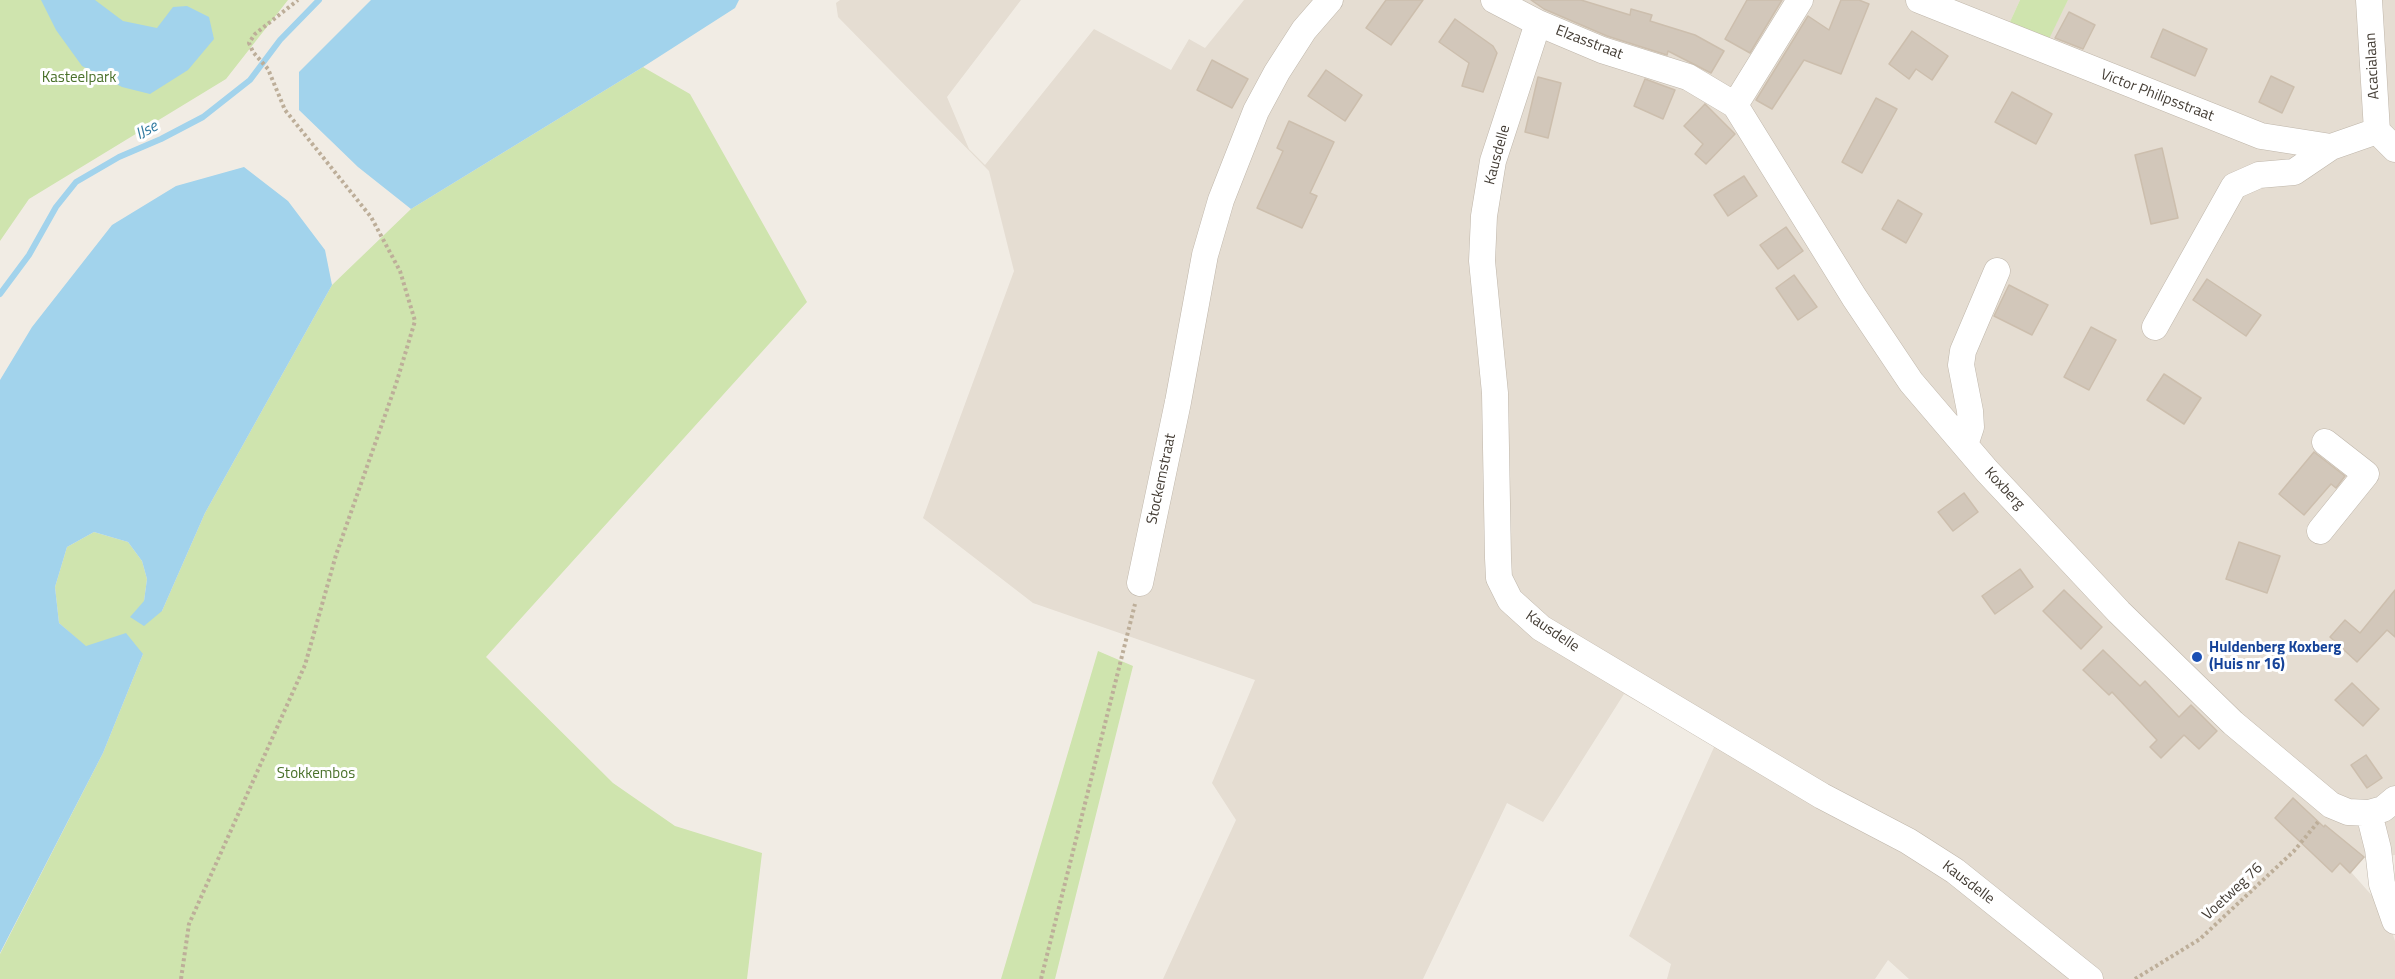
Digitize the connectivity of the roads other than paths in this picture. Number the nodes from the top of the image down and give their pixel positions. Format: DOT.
graph roads {
  1 [pos="1329,0"];
  2 [pos="1494,0"];
  3 [pos="1800,0"];
  4 [pos="1919,0"];
  5 [pos="2369,0"];
  6 [pos="1538,23"];
  7 [pos="1688,77"];
  8 [pos="1735,105"];
  9 [pos="2377,131"];
  10 [pos="2331,147"];
  11 [pos="2395,149"];
  12 [pos="1997,271"];
  13 [pos="2155,327"];
  14 [pos="2325,442"];
  15 [pos="1965,445"];
  16 [pos="2320,531"];
  17 [pos="1140,584"];
  18 [pos="2395,799"];
  19 [pos="2369,813"];
  20 [pos="2395,921"];
  21 [pos="2090,979"];
  1 -- 17 [label="street, Stockemstraat"];
  2 -- 6 [label="street, Elzasstraat"];
  3 -- 8 [label="street"];
  4 -- 10 [label="street, Victor Philipsstraat"];
  5 -- 9 [label="street, Acacialaan"];
  6 -- 7 [label="street, Elzasstraat"];
  6 -- 21 [label="street, Kausdelle"];
  7 -- 8 [label="street, Koxberg"];
  8 -- 15 [label="street, Koxberg"];
  9 -- 10 [label="street, Victor Philipsstraat"];
  9 -- 11 [label="street"];
  10 -- 13 [label="street"];
  12 -- 15 [label="street"];
  14 -- 16 [label="street"];
  15 -- 19 [label="street, Koxberg"];
  18 -- 19 [label="street"];
  19 -- 20 [label="street"];
}
